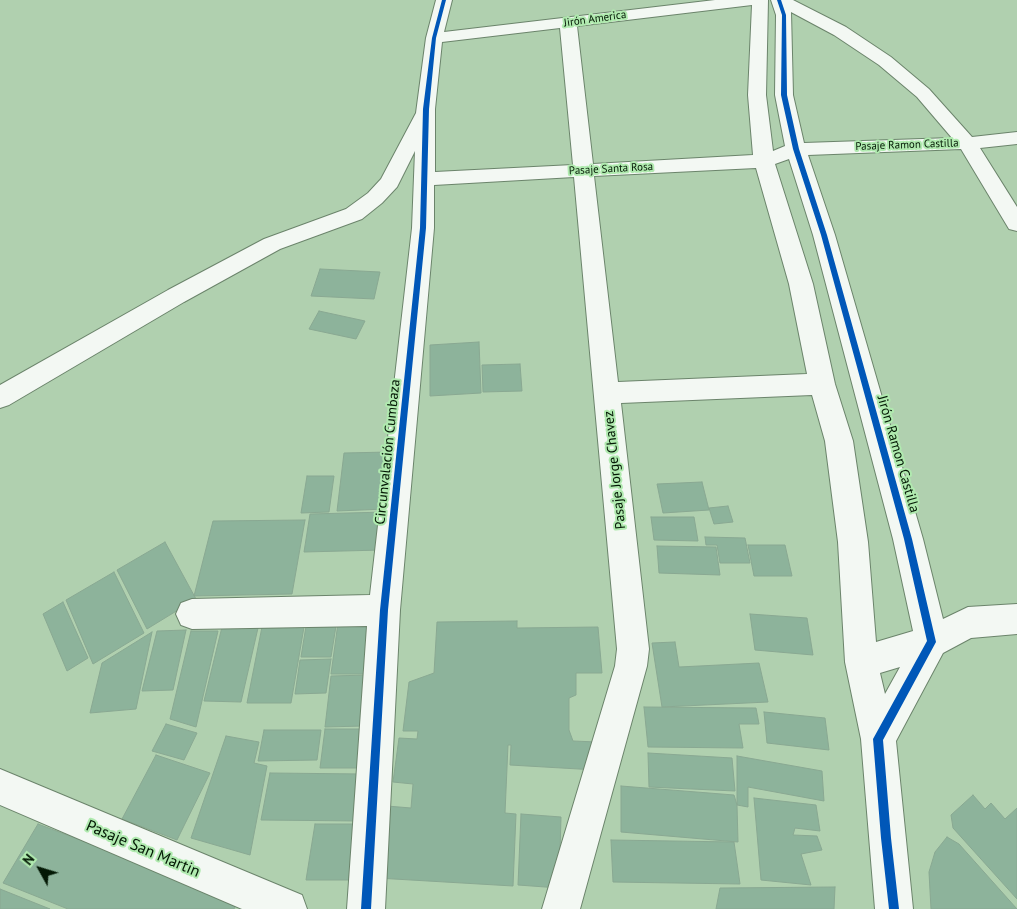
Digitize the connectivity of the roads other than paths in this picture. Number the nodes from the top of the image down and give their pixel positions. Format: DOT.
graph roads {
  1 [pos="444,0"];
  2 [pos="756,0"];
  3 [pos="760,0"];
  4 [pos="780,0"];
  5 [pos="568,23"];
  6 [pos="434,38"];
  7 [pos="426,109"];
  8 [pos="1017,138"];
  9 [pos="967,143"];
  10 [pos="796,149"];
  11 [pos="764,161"];
  12 [pos="582,170"];
  13 [pos="424,179"];
  14 [pos="1017,224"];
  15 [pos="822,384"];
  16 [pos="607,393"];
  17 [pos="0,398"];
  18 [pos="384,610"];
  19 [pos="192,614"];
  20 [pos="1017,619"];
  21 [pos="932,642"];
  22 [pos="861,662"];
  23 [pos="878,739"];
  24 [pos="4,795"];
  25 [pos="265,905"];
  26 [pos="366,909"];
  27 [pos="561,909"];
  28 [pos="894,909"];
  1 -- 6 [label="street, Circunvalación Cumbaza"];
  2 -- 5 [label="street, Jirón America"];
  3 -- 11 [label="street"];
  4 -- 9 [label="street, Jirón Ramon Castilla"];
  4 -- 10 [label="street, Jirón Ramon Castilla"];
  5 -- 6 [label="street, Jirón America"];
  5 -- 12 [label="street, Pasaje Jorge Chavez"];
  6 -- 7 [label="street, Circunvalación Cumbaza"];
  7 -- 13 [label="street, Circunvalación Cumbaza"];
  7 -- 17 [label="street"];
  8 -- 9 [label="street, Pasaje Ramon Castilla"];
  9 -- 10 [label="street, Pasaje Ramon Castilla"];
  9 -- 14 [label="street, Jirón Ramon Castilla"];
  10 -- 11 [label="street, Pasaje Santa Rosa"];
  10 -- 21 [label="street, Jirón Ramon Castilla"];
  11 -- 12 [label="street, Pasaje Santa Rosa"];
  11 -- 15 [label="street"];
  12 -- 13 [label="street, Pasaje Santa Rosa"];
  12 -- 16 [label="street, Pasaje Jorge Chavez"];
  13 -- 18 [label="street, Circunvalación Cumbaza"];
  15 -- 16 [label="street"];
  15 -- 22 [label="street"];
  16 -- 27 [label="street, Pasaje Jorge Chavez"];
  18 -- 19 [label="street"];
  18 -- 26 [label="street, Circunvalación Cumbaza"];
  20 -- 21 [label="street"];
  21 -- 22 [label="street"];
  21 -- 23 [label="street"];
  22 -- 23 [label="street"];
  23 -- 28 [label="street"];
  24 -- 25 [label="street, Pasaje San Martin"];
}
